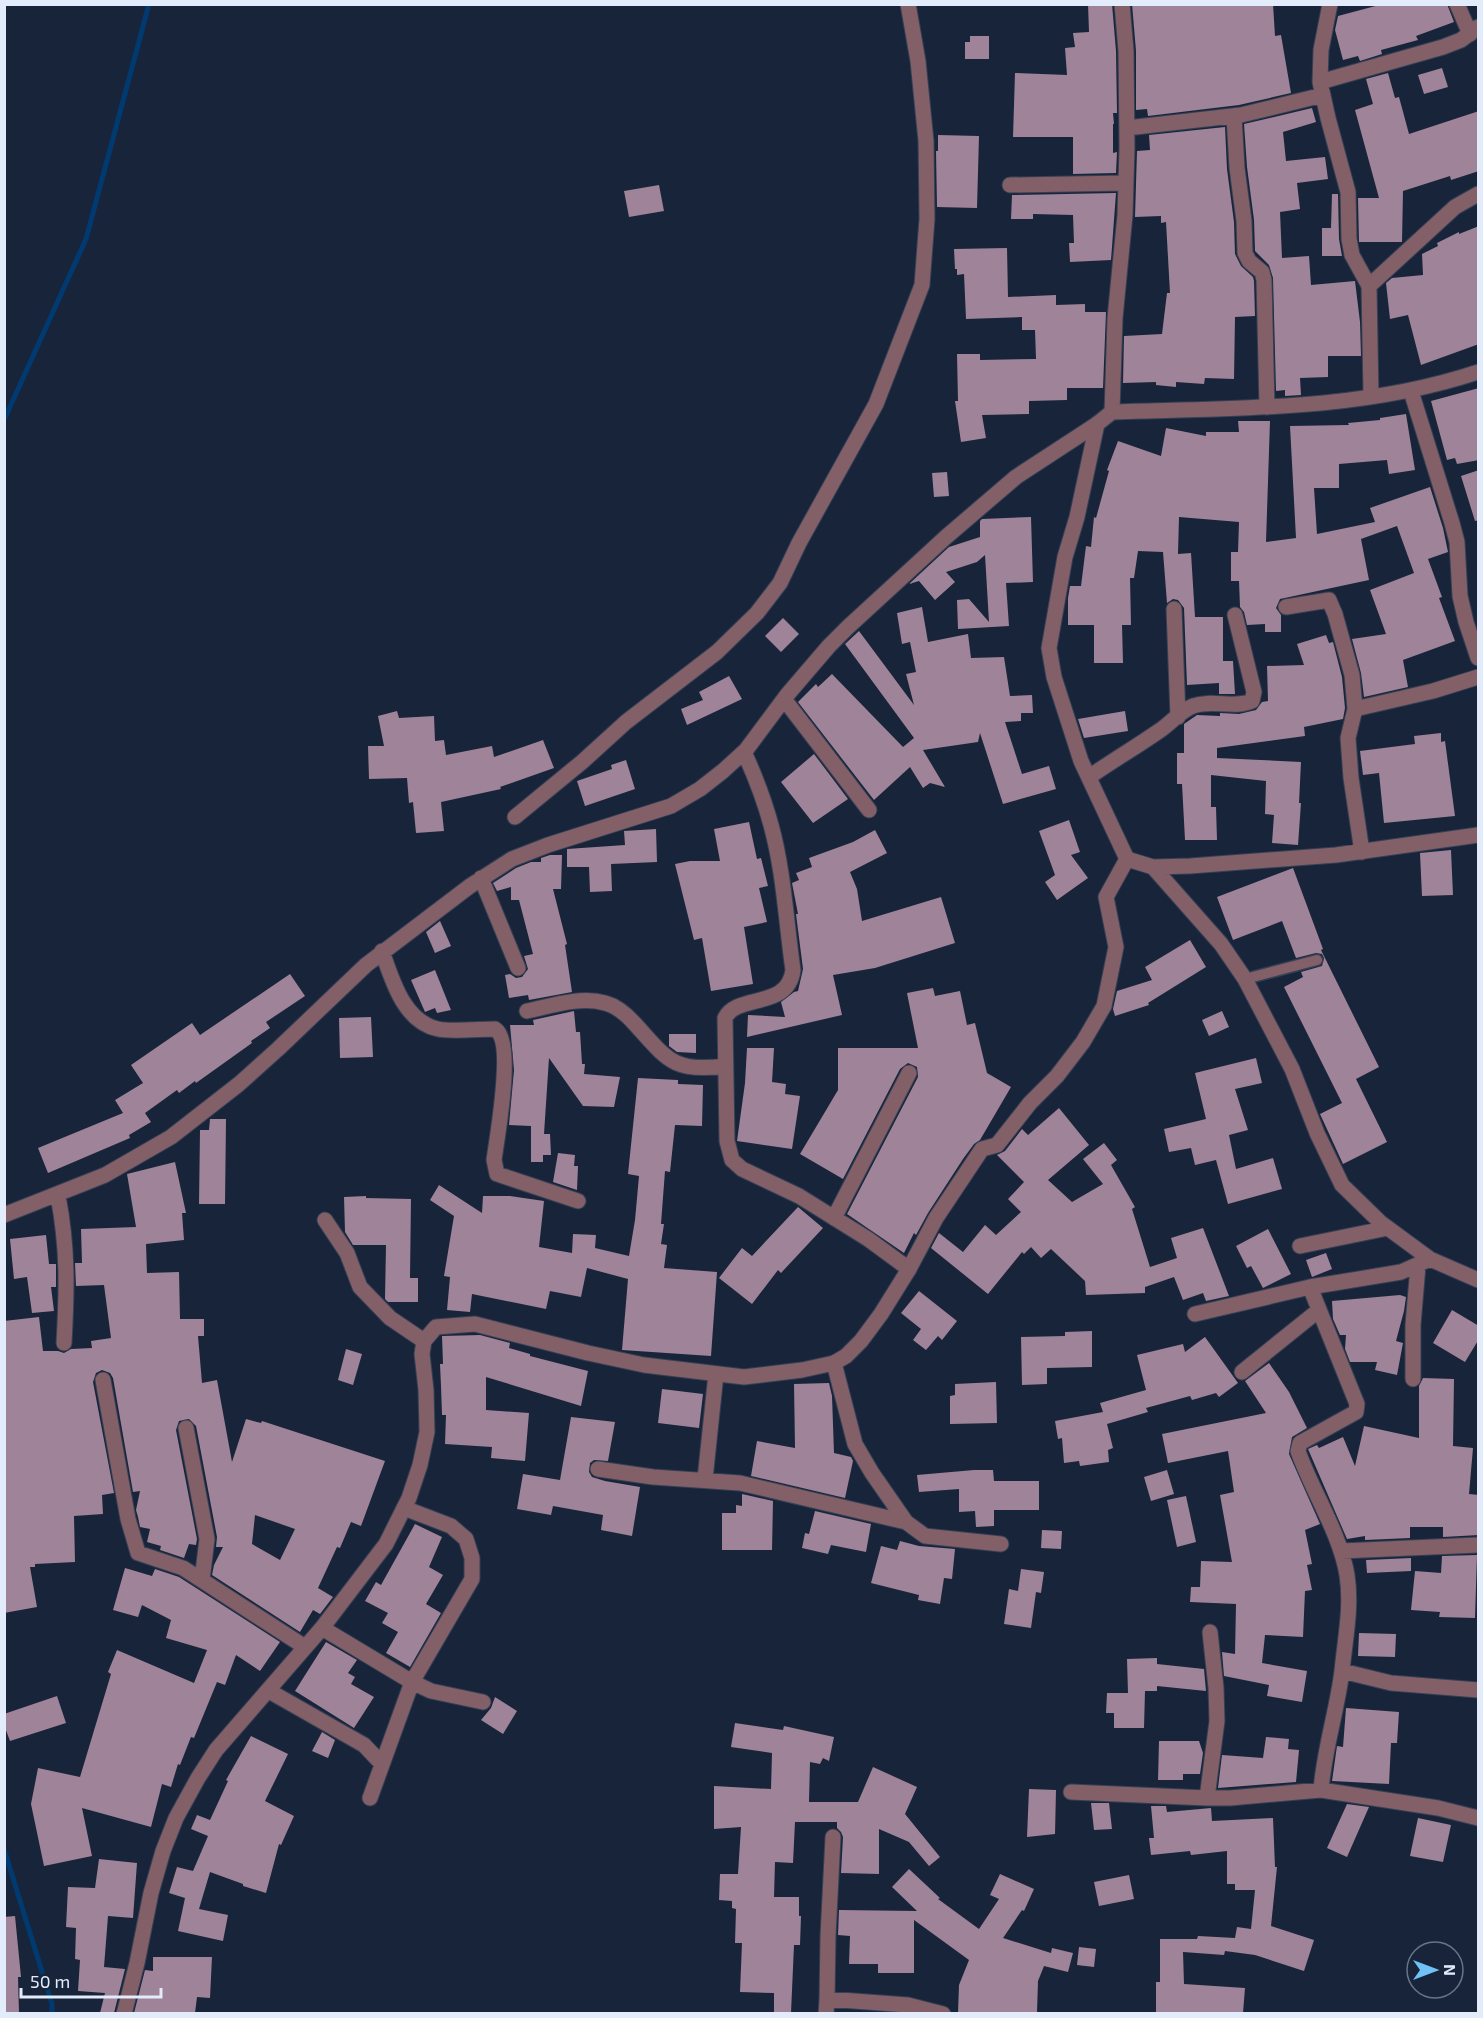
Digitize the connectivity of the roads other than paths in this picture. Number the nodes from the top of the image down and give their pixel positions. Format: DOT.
graph roads {
  1 [pos="908,4"];
  2 [pos="1122,4"];
  3 [pos="1330,4"];
  4 [pos="1457,4"];
  5 [pos="1474,30"];
  6 [pos="1322,89"];
  7 [pos="1234,116"];
  8 [pos="1127,128"];
  9 [pos="1126,183"];
  10 [pos="1010,185"];
  11 [pos="1479,194"];
  12 [pos="1369,286"];
  13 [pos="1479,372"];
  14 [pos="1411,392"];
  15 [pos="1371,396"];
  16 [pos="1267,407"];
  17 [pos="1112,412"];
  18 [pos="1097,423"];
  19 [pos="1286,607"];
  20 [pos="1174,609"];
  21 [pos="1235,615"];
  22 [pos="1479,658"];
  23 [pos="1479,676"];
  24 [pos="784,699"];
  25 [pos="1355,709"];
  26 [pos="1178,717"];
  27 [pos="744,752"];
  28 [pos="1089,777"];
  29 [pos="869,810"];
  30 [pos="515,817"];
  31 [pos="1479,835"];
  32 [pos="1362,852"];
  33 [pos="1126,860"];
  34 [pos="1153,867"];
  35 [pos="481,878"];
  36 [pos="382,951"];
  37 [pos="1317,960"];
  38 [pos="518,968"];
  39 [pos="1245,979"];
  40 [pos="527,1011"];
  41 [pos="725,1066"];
  42 [pos="909,1073"];
  43 [pos="58,1196"];
  44 [pos="578,1200"];
  45 [pos="4,1215"];
  46 [pos="834,1218"];
  47 [pos="325,1220"];
  48 [pos="1388,1228"];
  49 [pos="1300,1246"];
  50 [pos="1424,1263"];
  51 [pos="909,1269"];
  52 [pos="1479,1280"];
  53 [pos="1310,1287"];
  54 [pos="1319,1310"];
  55 [pos="1195,1314"];
  56 [pos="424,1341"];
  57 [pos="64,1343"];
  58 [pos="834,1362"];
  59 [pos="1242,1372"];
  60 [pos="716,1374"];
  61 [pos="1413,1379"];
  62 [pos="103,1380"];
  63 [pos="186,1428"];
  64 [pos="598,1469"];
  65 [pos="705,1479"];
  66 [pos="404,1508"];
  67 [pos="906,1522"];
  68 [pos="1001,1544"];
  69 [pos="1479,1545"];
  70 [pos="1341,1551"];
  71 [pos="202,1580"];
  72 [pos="322,1628"];
  73 [pos="1210,1632"];
  74 [pos="305,1647"];
  75 [pos="1342,1671"];
  76 [pos="412,1682"];
  77 [pos="1479,1690"];
  78 [pos="268,1691"];
  79 [pos="483,1702"];
  80 [pos="382,1764"];
  81 [pos="1322,1790"];
  82 [pos="1071,1792"];
  83 [pos="370,1798"];
  84 [pos="1208,1798"];
  85 [pos="1479,1818"];
  86 [pos="832,1837"];
  87 [pos="827,2006"];
  88 [pos="124,2013"];
  89 [pos="943,2013"];
  1 -- 30 [label="street"];
  2 -- 8 [label="street"];
  3 -- 6 [label="street"];
  4 -- 5 [label="street"];
  5 -- 6 [label="street"];
  6 -- 7 [label="street"];
  6 -- 12 [label="street"];
  7 -- 8 [label="street"];
  7 -- 16 [label="street"];
  8 -- 9 [label="street"];
  9 -- 10 [label="street"];
  9 -- 17 [label="street"];
  11 -- 12 [label="street"];
  12 -- 15 [label="street"];
  13 -- 14 [label="street"];
  14 -- 15 [label="street"];
  14 -- 22 [label="street"];
  15 -- 16 [label="street"];
  16 -- 17 [label="street"];
  17 -- 18 [label="street"];
  18 -- 24 [label="street"];
  18 -- 28 [label="street"];
  19 -- 25 [label="street"];
  20 -- 26 [label="street"];
  21 -- 26 [label="street"];
  23 -- 25 [label="street"];
  24 -- 27 [label="street"];
  24 -- 29 [label="street"];
  25 -- 32 [label="street"];
  26 -- 28 [label="street"];
  27 -- 35 [label="street"];
  27 -- 41 [label="street"];
  28 -- 33 [label="street"];
  31 -- 32 [label="street"];
  32 -- 34 [label="street"];
  33 -- 34 [label="street"];
  33 -- 51 [label="street"];
  34 -- 39 [label="street"];
  35 -- 36 [label="street"];
  35 -- 38 [label="street"];
  36 -- 43 [label="street"];
  36 -- 44 [label="street"];
  37 -- 39 [label="lane"];
  39 -- 48 [label="street"];
  40 -- 41 [label="street"];
  41 -- 46 [label="street"];
  42 -- 46 [label="street"];
  43 -- 45 [label="street"];
  43 -- 57 [label="street"];
  46 -- 51 [label="street"];
  47 -- 56 [label="street"];
  48 -- 49 [label="street"];
  48 -- 50 [label="street"];
  50 -- 52 [label="street"];
  50 -- 53 [label="street"];
  50 -- 61 [label="street"];
  51 -- 58 [label="street"];
  53 -- 54 [label="street"];
  53 -- 55 [label="street"];
  54 -- 59 [label="street"];
  54 -- 70 [label="street"];
  56 -- 60 [label="street"];
  56 -- 66 [label="street"];
  58 -- 60 [label="street"];
  58 -- 67 [label="street"];
  60 -- 65 [label="street"];
  62 -- 71 [label="street"];
  63 -- 71 [label="street"];
  64 -- 65 [label="street"];
  65 -- 67 [label="street"];
  66 -- 72 [label="street"];
  66 -- 76 [label="street"];
  67 -- 68 [label="street"];
  69 -- 70 [label="street"];
  70 -- 75 [label="street"];
  71 -- 74 [label="street"];
  72 -- 74 [label="street"];
  72 -- 76 [label="street"];
  73 -- 84 [label="street"];
  74 -- 78 [label="street"];
  75 -- 77 [label="street"];
  75 -- 81 [label="street"];
  76 -- 79 [label="street"];
  76 -- 80 [label="street"];
  78 -- 80 [label="street"];
  78 -- 88 [label="street"];
  80 -- 83 [label="street"];
  81 -- 84 [label="street"];
  81 -- 85 [label="street"];
  82 -- 84 [label="street"];
  86 -- 87 [label="street"];
  87 -- 89 [label="street"];
}
